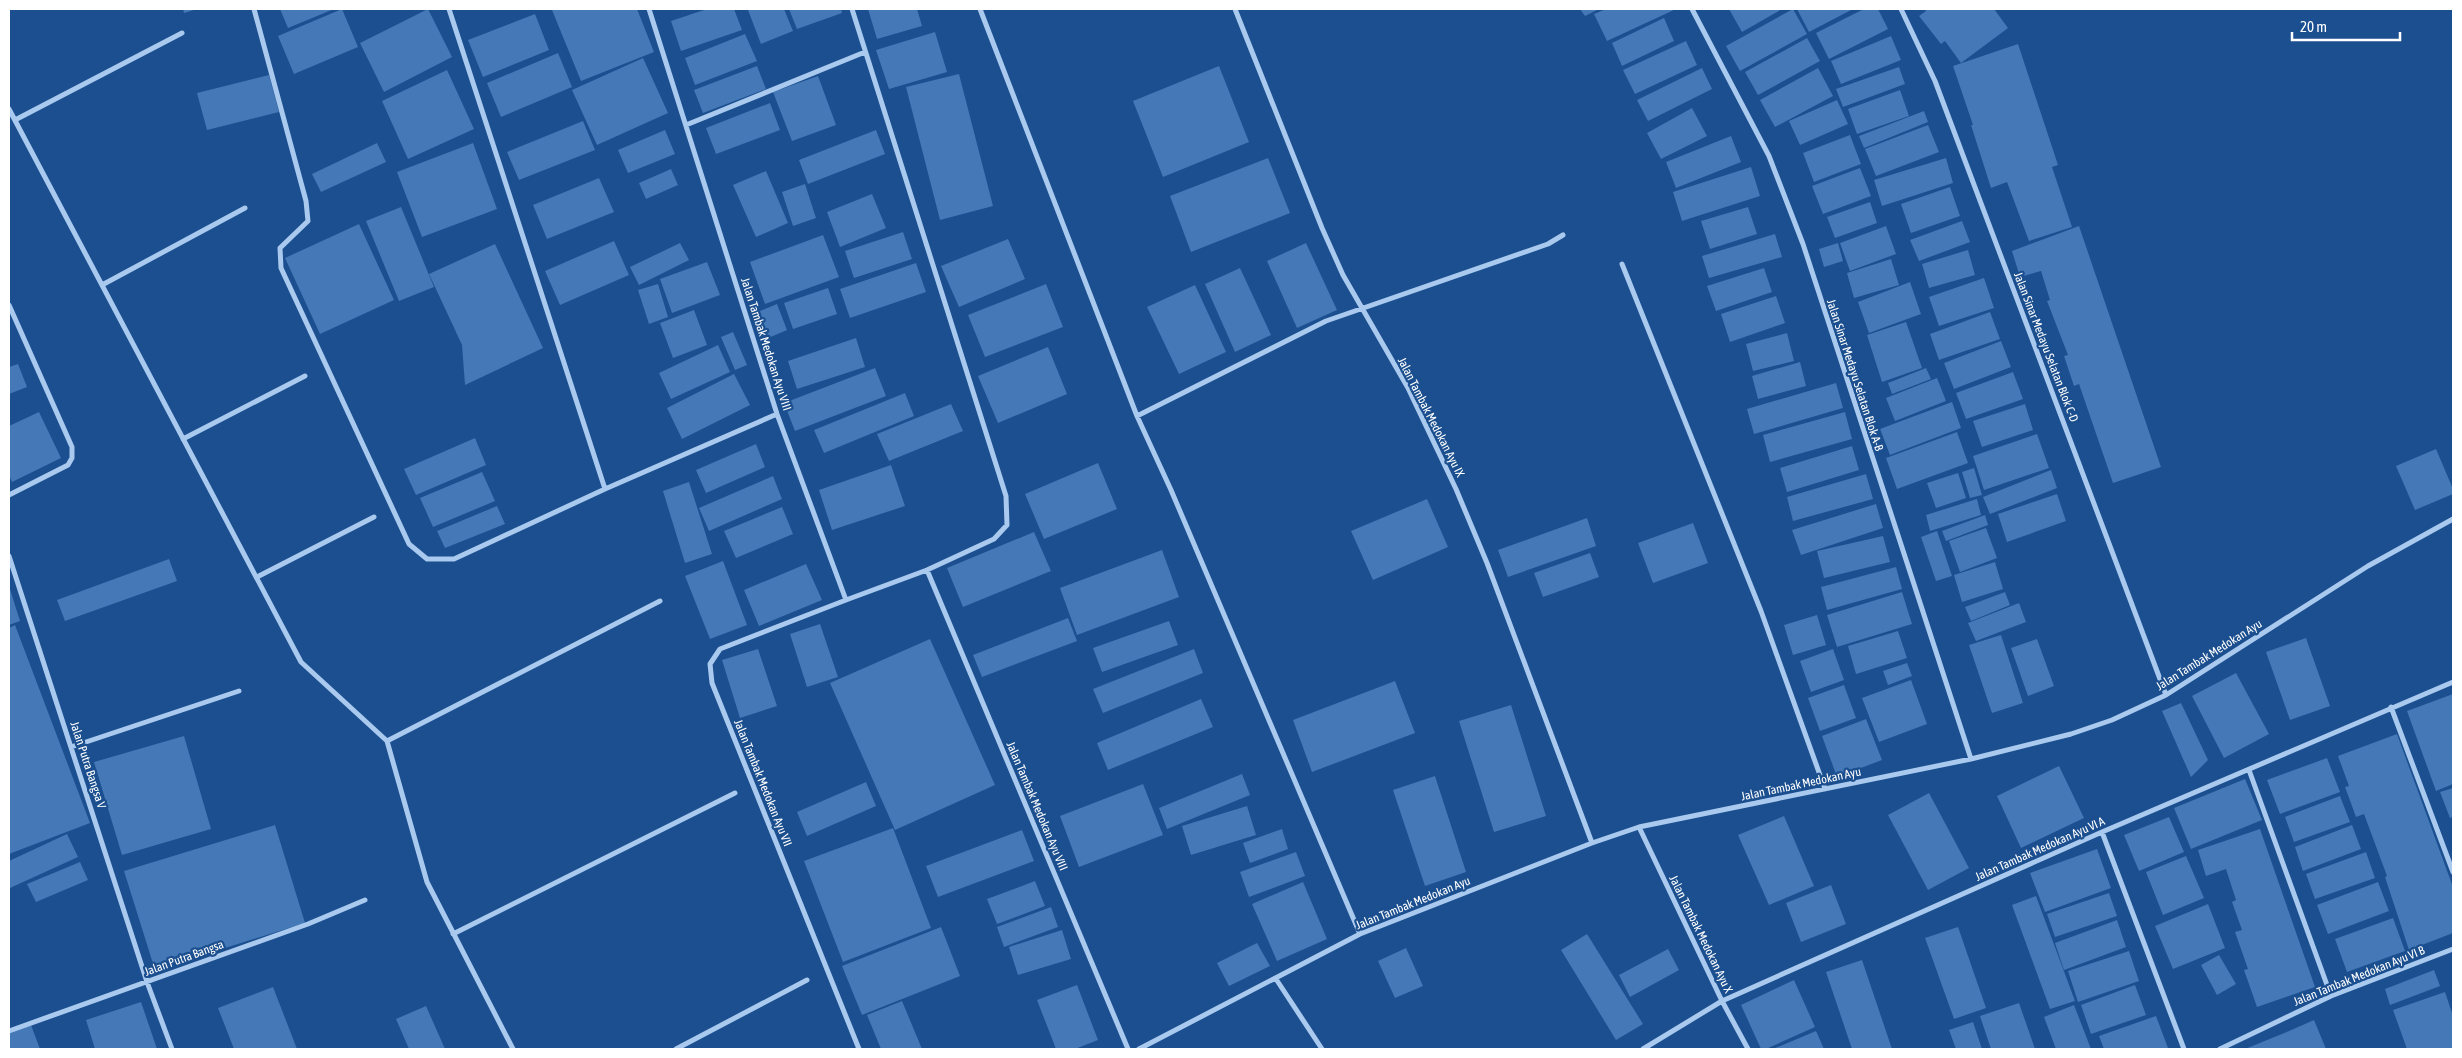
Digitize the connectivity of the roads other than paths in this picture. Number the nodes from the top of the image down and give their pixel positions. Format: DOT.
graph roads {
  1 [pos="254,9"];
  2 [pos="450,9"];
  3 [pos="649,9"];
  4 [pos="852,9"];
  5 [pos="980,9"];
  6 [pos="1234,9"];
  7 [pos="1692,9"];
  8 [pos="1901,9"];
  9 [pos="182,33"];
  10 [pos="865,52"];
  11 [pos="9,108"];
  12 [pos="15,120"];
  13 [pos="686,125"];
  14 [pos="245,208"];
  15 [pos="1563,235"];
  16 [pos="1622,264"];
  17 [pos="102,285"];
  18 [pos="9,305"];
  19 [pos="1362,309"];
  20 [pos="305,376"];
  21 [pos="777,414"];
  22 [pos="1136,416"];
  23 [pos="183,439"];
  24 [pos="605,489"];
  25 [pos="9,495"];
  26 [pos="374,517"];
  27 [pos="2453,519"];
  28 [pos="9,556"];
  29 [pos="927,570"];
  30 [pos="257,577"];
  31 [pos="846,600"];
  32 [pos="660,601"];
  33 [pos="2453,682"];
  34 [pos="240,691"];
  35 [pos="2166,695"];
  36 [pos="2391,707"];
  37 [pos="387,741"];
  38 [pos="71,747"];
  39 [pos="1971,759"];
  40 [pos="2249,770"];
  41 [pos="1824,789"];
  42 [pos="735,793"];
  43 [pos="1639,827"];
  44 [pos="2102,832"];
  45 [pos="1592,843"];
  46 [pos="2453,872"];
  47 [pos="366,900"];
  48 [pos="453,934"];
  49 [pos="1360,934"];
  50 [pos="2453,949"];
  51 [pos="807,980"];
  52 [pos="1276,980"];
  53 [pos="147,982"];
  54 [pos="2331,996"];
  55 [pos="1722,1001"];
  56 [pos="9,1031"];
  57 [pos="172,1049"];
  58 [pos="513,1049"];
  59 [pos="676,1049"];
  60 [pos="859,1049"];
  61 [pos="1128,1049"];
  62 [pos="1139,1049"];
  63 [pos="1322,1049"];
  64 [pos="1643,1049"];
  65 [pos="1748,1049"];
  66 [pos="2184,1049"];
  67 [pos="2220,1049"];
  1 -- 24 [label="street"];
  2 -- 24 [label="street"];
  3 -- 13 [label="street, Jalan Tambak Medokan Ayu VIII"];
  4 -- 10 [label="street"];
  5 -- 22 [label="street"];
  6 -- 19 [label="street, Jalan Tambak Medokan Ayu IX"];
  7 -- 39 [label="street, Jalan Sinar Medayu Selatan Blok A-B"];
  8 -- 35 [label="street, Jalan Sinar Medayu Selatan Blok C-D"];
  9 -- 12 [label="street"];
  10 -- 13 [label="street"];
  10 -- 29 [label="street"];
  11 -- 12 [label="street"];
  12 -- 17 [label="street"];
  13 -- 21 [label="street, Jalan Tambak Medokan Ayu VIII"];
  14 -- 17 [label="street"];
  15 -- 19 [label="street"];
  16 -- 41 [label="street"];
  17 -- 23 [label="street"];
  18 -- 25 [label="street"];
  19 -- 22 [label="street"];
  19 -- 45 [label="street, Jalan Tambak Medokan Ayu IX"];
  20 -- 23 [label="street"];
  21 -- 24 [label="street"];
  21 -- 31 [label="street, Jalan Tambak Medokan Ayu VIII"];
  22 -- 49 [label="street"];
  23 -- 30 [label="street"];
  26 -- 30 [label="street"];
  27 -- 35 [label="street, Jalan Tambak Medokan Ayu"];
  28 -- 38 [label="street, Jalan Putra Bangsa V"];
  29 -- 31 [label="street"];
  29 -- 61 [label="street, Jalan Tambak Medokan Ayu VIII"];
  30 -- 37 [label="street"];
  31 -- 60 [label="street, Jalan Tambak Medokan Ayu VII"];
  32 -- 37 [label="street"];
  33 -- 36 [label="street, Jalan Tambak Medokan Ayu VI A"];
  34 -- 38 [label="street"];
  35 -- 39 [label="street, Jalan Tambak Medokan Ayu"];
  36 -- 40 [label="street, Jalan Tambak Medokan Ayu VI A"];
  36 -- 46 [label="street"];
  37 -- 48 [label="street"];
  38 -- 53 [label="street, Jalan Putra Bangsa V"];
  39 -- 41 [label="street, Jalan Tambak Medokan Ayu"];
  40 -- 44 [label="street, Jalan Tambak Medokan Ayu VI A"];
  40 -- 54 [label="street"];
  41 -- 43 [label="street, Jalan Tambak Medokan Ayu"];
  42 -- 48 [label="street"];
  43 -- 45 [label="street, Jalan Tambak Medokan Ayu"];
  43 -- 55 [label="street, Jalan Tambak Medokan Ayu X"];
  44 -- 55 [label="street, Jalan Tambak Medokan Ayu VI A"];
  44 -- 66 [label="street"];
  45 -- 49 [label="street, Jalan Tambak Medokan Ayu"];
  47 -- 53 [label="street, Jalan Putra Bangsa"];
  48 -- 58 [label="street"];
  49 -- 52 [label="street, Jalan Tambak Medokan Ayu"];
  50 -- 54 [label="street, Jalan Tambak Medokan Ayu VI B"];
  51 -- 59 [label="street"];
  52 -- 62 [label="street, Jalan Tambak Medokan Ayu"];
  52 -- 63 [label="street"];
  53 -- 56 [label="street, Jalan Putra Bangsa"];
  53 -- 57 [label="street, Jalan Putra Bangsa V"];
  54 -- 67 [label="street, Jalan Tambak Medokan Ayu VI B"];
  55 -- 64 [label="street, Jalan Tambak Medokan Ayu VI A"];
  55 -- 65 [label="street, Jalan Tambak Medokan Ayu X"];
}
